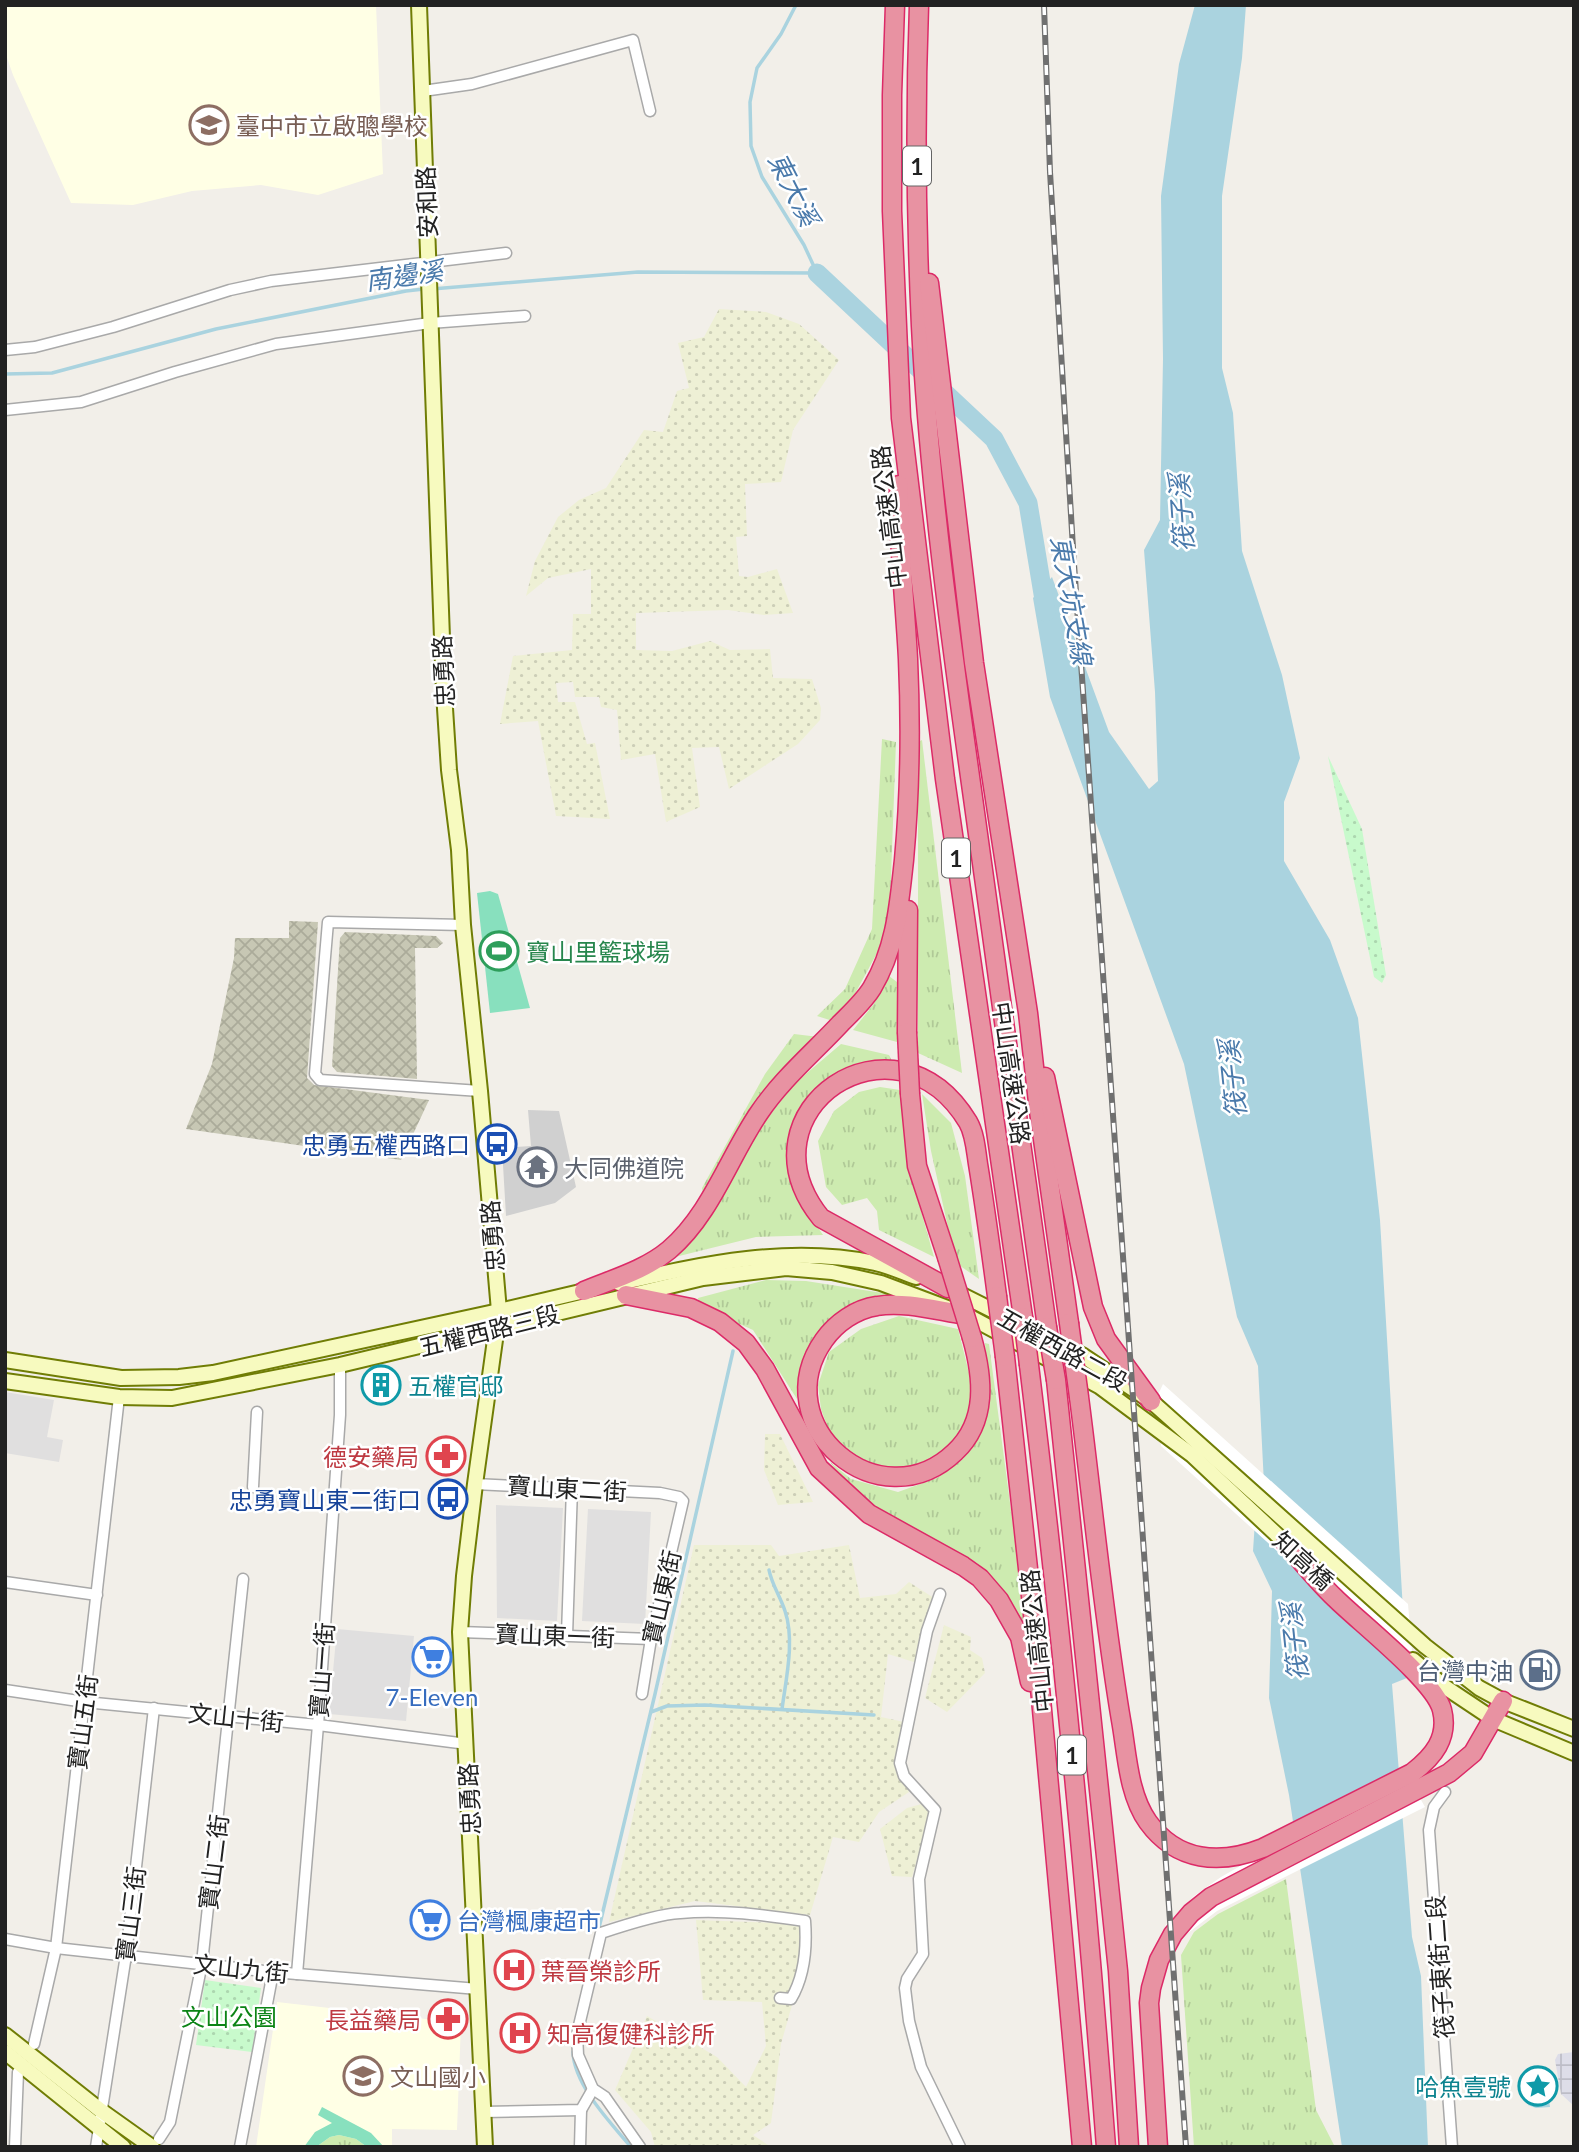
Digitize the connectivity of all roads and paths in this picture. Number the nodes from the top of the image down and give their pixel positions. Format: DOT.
graph roads {
  1 [pos="419,5"];
  2 [pos="895,5"];
  3 [pos="919,5"];
  4 [pos="422,91"];
  5 [pos="650,111"];
  6 [pos="918,232"];
  7 [pos="506,253"];
  8 [pos="428,267"];
  9 [pos="525,316"];
  10 [pos="430,324"];
  11 [pos="5,350"];
  12 [pos="5,410"];
  13 [pos="901,418"];
  14 [pos="938,440"];
  15 [pos="906,837"];
  16 [pos="463,925"];
  17 [pos="1028,1013"];
  18 [pos="480,1091"];
  19 [pos="948,1288"];
  20 [pos="584,1291"];
  21 [pos="625,1296"];
  22 [pos="499,1311"];
  23 [pos="966,1315"];
  24 [pos="496,1328"];
  25 [pos="5,1360"];
  26 [pos="340,1366"];
  27 [pos="5,1381"];
  28 [pos="119,1397"];
  29 [pos="1151,1401"];
  30 [pos="257,1412"];
  31 [pos="1197,1452"];
  32 [pos="475,1484"];
  33 [pos="253,1487"];
  34 [pos="572,1488"];
  35 [pos="683,1501"];
  36 [pos="1285,1542"];
  37 [pos="243,1579"];
  38 [pos="5,1582"];
  39 [pos="940,1594"];
  40 [pos="97,1595"];
  41 [pos="460,1632"];
  42 [pos="567,1635"];
  43 [pos="650,1639"];
  44 [pos="1420,1672"];
  45 [pos="5,1690"];
  46 [pos="642,1694"];
  47 [pos="1503,1701"];
  48 [pos="85,1702"];
  49 [pos="154,1708"];
  50 [pos="230,1716"];
  51 [pos="1493,1719"];
  52 [pos="318,1725"];
  53 [pos="1574,1729"];
  54 [pos="467,1744"];
  55 [pos="1574,1753"];
  56 [pos="1046,1757"];
  57 [pos="1418,1780"];
  58 [pos="1446,1792"];
  59 [pos="5,1940"];
  60 [pos="56,1948"];
  61 [pos="126,1955"];
  62 [pos="201,1963"];
  63 [pos="273,1972"];
  64 [pos="296,1974"];
  65 [pos="478,1989"];
  66 [pos="780,1998"];
  67 [pos="5,2035"];
  68 [pos="33,2044"];
  69 [pos="5,2052"];
  70 [pos="18,2072"];
  71 [pos="593,2089"];
  72 [pos="582,2110"];
  73 [pos="484,2112"];
  74 [pos="99,2119"];
  75 [pos="156,2143"];
  76 [pos="15,2147"];
  77 [pos="96,2147"];
  78 [pos="123,2147"];
  79 [pos="240,2147"];
  80 [pos="485,2147"];
  81 [pos="580,2147"];
  82 [pos="640,2147"];
  83 [pos="960,2147"];
  84 [pos="1082,2147"];
  85 [pos="1106,2147"];
  86 [pos="1129,2147"];
  87 [pos="1158,2147"];
  88 [pos="1452,2147"];
  1 -- 4 [label="main road, 安和路"];
  2 -- 13 [label="highway, 中山高速公路 / 1"];
  3 -- 6 [label="highway, 中山高速公路 / 1"];
  4 -- 5 [label="street"];
  4 -- 8 [label="main road, 安和路"];
  6 -- 14 [label="highway, 中山高速公路 / 1"];
  6 -- 14 [label="highway"];
  7 -- 8 [label="street"];
  8 -- 10 [label="main road, 安和路"];
  8 -- 11 [label="street"];
  9 -- 10 [label="street"];
  10 -- 12 [label="street"];
  10 -- 16 [label="main road, 忠勇路"];
  13 -- 15 [label="highway"];
  13 -- 85 [label="highway, 中山高速公路 / 1, bridge"];
  14 -- 17 [label="highway"];
  14 -- 86 [label="highway, 中山高速公路 / 1, bridge"];
  15 -- 20 [label="highway"];
  15 -- 23 [label="highway, bridge"];
  16 -- 18 [label="main road, 忠勇路"];
  16 -- 18 [label="street"];
  17 -- 29 [label="highway"];
  17 -- 57 [label="highway, bridge"];
  18 -- 22 [label="main road, 忠勇路"];
  19 -- 20 [label="main road, 五權西路三段"];
  19 -- 29 [label="main road, 五權西路二段"];
  19 -- 56 [label="highway, bridge"];
  20 -- 22 [label="main road, 五權西路三段"];
  21 -- 23 [label="main road, 五權西路三段"];
  21 -- 24 [label="main road, 五權西路三段"];
  21 -- 56 [label="highway"];
  22 -- 24 [label="main road, 忠勇路"];
  22 -- 25 [label="main road, 五權西路三段"];
  23 -- 31 [label="main road, 五權西路二段"];
  24 -- 26 [label="main road, 五權西路三段"];
  24 -- 32 [label="main road, 忠勇路"];
  26 -- 28 [label="main road, 五權西路三段"];
  26 -- 52 [label="street, 寶山一街"];
  27 -- 28 [label="main road, 五權西路三段"];
  28 -- 40 [label="street, 寶山五街"];
  29 -- 31 [label="main road, 五權西路二段"];
  30 -- 33 [label="street"];
  31 -- 36 [label="main road, 知高橋"];
  31 -- 47 [label="main road, 知高橋"];
  32 -- 34 [label="street, 寶山東二街"];
  32 -- 41 [label="main road, 忠勇路"];
  34 -- 35 [label="street, 寶山東二街"];
  34 -- 42 [label="street"];
  35 -- 43 [label="street, 寶山東街"];
  36 -- 44 [label="highway"];
  37 -- 50 [label="street, 寶山二街"];
  38 -- 40 [label="street"];
  39 -- 83 [label="street"];
  40 -- 48 [label="street, 寶山五街"];
  41 -- 42 [label="street, 寶山東一街"];
  41 -- 54 [label="main road, 忠勇路"];
  42 -- 43 [label="street, 寶山東一街"];
  43 -- 46 [label="street, 寶山東街"];
  44 -- 51 [label="main road"];
  44 -- 57 [label="highway"];
  45 -- 48 [label="street, 文山十街"];
  47 -- 51 [label="highway"];
  47 -- 53 [label="main road"];
  48 -- 49 [label="street, 文山十街"];
  48 -- 60 [label="street, 寶山五街"];
  49 -- 50 [label="street, 文山十街"];
  49 -- 61 [label="street, 寶山三街"];
  50 -- 52 [label="street, 文山十街"];
  50 -- 62 [label="street, 寶山二街"];
  51 -- 55 [label="main road"];
  51 -- 57 [label="highway"];
  52 -- 54 [label="street, 文山十街"];
  52 -- 64 [label="street, 寶山一街"];
  54 -- 65 [label="main road, 忠勇路"];
  56 -- 84 [label="highway"];
  57 -- 87 [label="highway"];
  58 -- 88 [label="street, 筏子東街二段"];
  59 -- 60 [label="street, 文山九街"];
  60 -- 61 [label="street, 文山九街"];
  60 -- 68 [label="street, 寶山五街"];
  61 -- 62 [label="street, 文山九街"];
  61 -- 74 [label="street, 寶山三街"];
  62 -- 63 [label="street, 文山九街"];
  62 -- 75 [label="street, 寶山二街"];
  63 -- 64 [label="street, 文山九街"];
  63 -- 79 [label="street"];
  64 -- 65 [label="street, 文山九街"];
  65 -- 73 [label="main road, 忠勇路"];
  66 -- 71 [label="street"];
  67 -- 74 [label="main road"];
  69 -- 74 [label="main road"];
  70 -- 76 [label="street"];
  71 -- 72 [label="street"];
  71 -- 82 [label="street"];
  72 -- 73 [label="street"];
  72 -- 81 [label="street"];
  73 -- 80 [label="main road, 忠勇路"];
  74 -- 75 [label="main road"];
  74 -- 77 [label="street, 寶山三街"];
  74 -- 78 [label="main road"];
}
